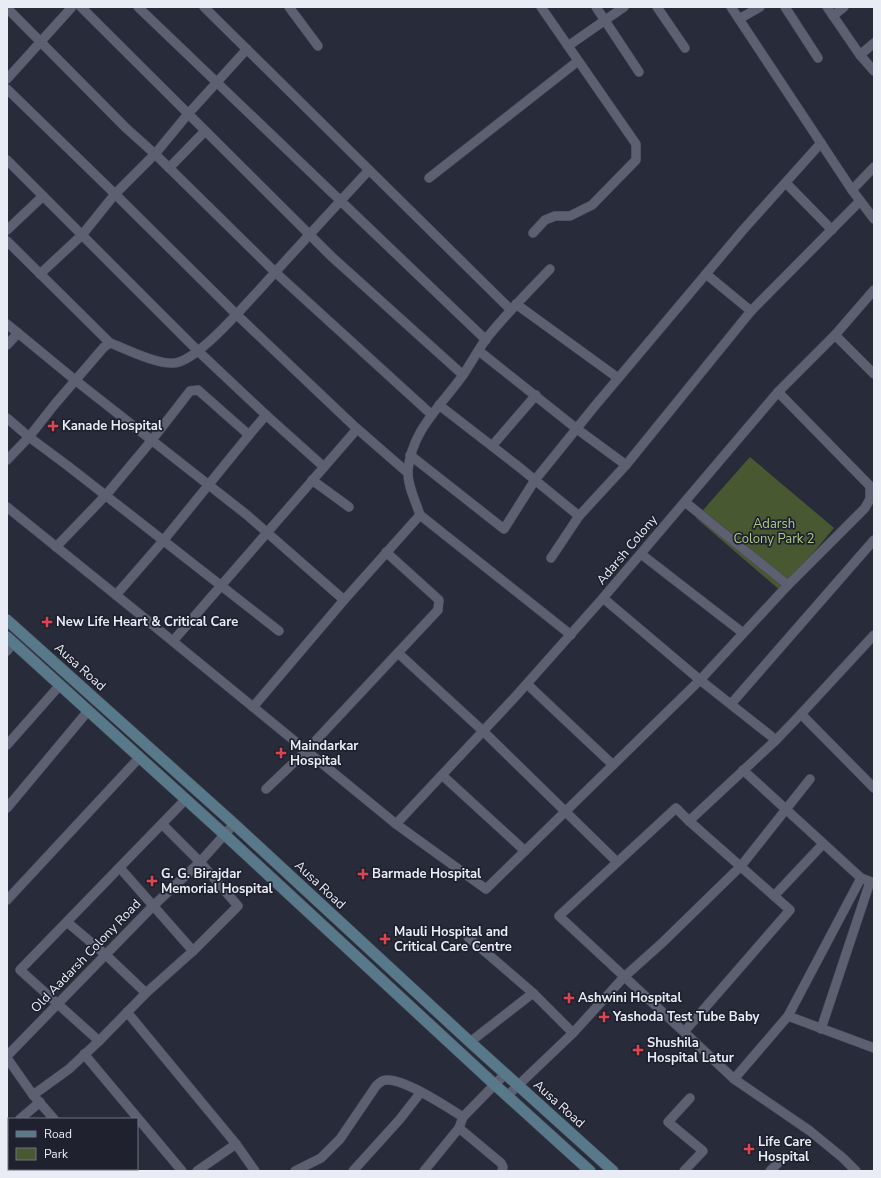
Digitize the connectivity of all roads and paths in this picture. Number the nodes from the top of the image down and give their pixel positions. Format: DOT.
graph roads {
  1 [pos="72,7"];
  2 [pos="81,7"];
  3 [pos="138,7"];
  4 [pos="204,7"];
  5 [pos="290,7"];
  6 [pos="541,7"];
  7 [pos="596,7"];
  8 [pos="624,7"];
  9 [pos="657,7"];
  10 [pos="731,7"];
  11 [pos="760,7"];
  12 [pos="785,7"];
  13 [pos="827,7"];
  14 [pos="844,7"];
  15 [pos="7,8"];
  16 [pos="833,16"];
  17 [pos="739,19"];
  18 [pos="605,20"];
  19 [pos="39,42"];
  20 [pos="874,44"];
  21 [pos="318,46"];
  22 [pos="568,46"];
  23 [pos="685,48"];
  24 [pos="247,49"];
  25 [pos="860,55"];
  26 [pos="818,58"];
  27 [pos="578,61"];
  28 [pos="874,71"];
  29 [pos="639,72"];
  30 [pos="7,79"];
  31 [pos="216,81"];
  32 [pos="7,89"];
  33 [pos="188,114"];
  34 [pos="205,131"];
  35 [pos="821,143"];
  36 [pos="156,154"];
  37 [pos="7,160"];
  38 [pos="874,167"];
  39 [pos="169,168"];
  40 [pos="369,170"];
  41 [pos="429,178"];
  42 [pos="786,183"];
  43 [pos="852,190"];
  44 [pos="115,194"];
  45 [pos="43,196"];
  46 [pos="341,201"];
  47 [pos="860,201"];
  48 [pos="874,219"];
  49 [pos="7,230"];
  50 [pos="832,230"];
  51 [pos="533,233"];
  52 [pos="82,235"];
  53 [pos="310,235"];
  54 [pos="7,240"];
  55 [pos="550,269"];
  56 [pos="275,272"];
  57 [pos="40,274"];
  58 [pos="706,274"];
  59 [pos="874,290"];
  60 [pos="514,307"];
  61 [pos="751,311"];
  62 [pos="236,314"];
  63 [pos="7,324"];
  64 [pos="18,334"];
  65 [pos="835,335"];
  66 [pos="486,340"];
  67 [pos="110,343"];
  68 [pos="7,345"];
  69 [pos="479,350"];
  70 [pos="198,351"];
  71 [pos="874,374"];
  72 [pos="463,375"];
  73 [pos="618,378"];
  74 [pos="75,380"];
  75 [pos="778,392"];
  76 [pos="536,395"];
  77 [pos="440,405"];
  78 [pos="266,415"];
  79 [pos="432,415"];
  80 [pos="7,418"];
  81 [pos="357,429"];
  82 [pos="577,429"];
  83 [pos="249,435"];
  84 [pos="29,437"];
  85 [pos="152,440"];
  86 [pos="492,446"];
  87 [pos="410,455"];
  88 [pos="7,460"];
  89 [pos="626,465"];
  90 [pos="324,467"];
  91 [pos="408,473"];
  92 [pos="312,480"];
  93 [pos="536,480"];
  94 [pos="209,485"];
  95 [pos="106,495"];
  96 [pos="685,502"];
  97 [pos="7,507"];
  98 [pos="349,507"];
  99 [pos="420,515"];
  100 [pos="579,516"];
  101 [pos="267,532"];
  102 [pos="874,540"];
  103 [pos="163,541"];
  104 [pos="56,547"];
  105 [pos="386,552"];
  106 [pos="641,554"];
  107 [pos="551,558"];
  108 [pos="788,585"];
  109 [pos="221,586"];
  110 [pos="116,595"];
  111 [pos="603,598"];
  112 [pos="344,600"];
  113 [pos="7,620"];
  114 [pos="278,631"];
  115 [pos="743,633"];
  116 [pos="571,635"];
  117 [pos="872,640"];
  118 [pos="173,641"];
  119 [pos="9,644"];
  120 [pos="398,652"];
  121 [pos="700,680"];
  122 [pos="527,684"];
  123 [pos="60,686"];
  124 [pos="731,704"];
  125 [pos="253,707"];
  126 [pos="88,711"];
  127 [pos="801,714"];
  128 [pos="483,731"];
  129 [pos="776,740"];
  130 [pos="7,745"];
  131 [pos="306,751"];
  132 [pos="139,758"];
  133 [pos="613,765"];
  134 [pos="743,770"];
  135 [pos="442,775"];
  136 [pos="810,779"];
  137 [pos="874,788"];
  138 [pos="266,789"];
  139 [pos="185,800"];
  140 [pos="7,808"];
  141 [pos="785,810"];
  142 [pos="565,812"];
  143 [pos="689,821"];
  144 [pos="162,824"];
  145 [pos="234,824"];
  146 [pos="396,824"];
  147 [pos="224,834"];
  148 [pos="823,844"];
  149 [pos="525,851"];
  150 [pos="200,862"];
  151 [pos="617,862"];
  152 [pos="741,866"];
  153 [pos="120,868"];
  154 [pos="861,878"];
  155 [pos="872,883"];
  156 [pos="774,896"];
  157 [pos="7,900"];
  158 [pos="153,906"];
  159 [pos="67,922"];
  160 [pos="468,938"];
  161 [pos="193,952"];
  162 [pos="106,955"];
  163 [pos="624,977"];
  164 [pos="146,993"];
  165 [pos="533,993"];
  166 [pos="58,1004"];
  167 [pos="127,1012"];
  168 [pos="788,1016"];
  169 [pos="821,1029"];
  170 [pos="684,1032"];
  171 [pos="573,1033"];
  172 [pos="99,1042"];
  173 [pos="470,1042"];
  174 [pos="874,1048"];
  175 [pos="84,1054"];
  176 [pos="7,1057"];
  177 [pos="505,1074"];
  178 [pos="734,1079"];
  179 [pos="494,1084"];
  180 [pos="518,1086"];
  181 [pos="422,1092"];
  182 [pos="507,1096"];
  183 [pos="36,1098"];
  184 [pos="690,1098"];
  185 [pos="463,1117"];
  186 [pos="21,1118"];
  187 [pos="53,1118"];
  188 [pos="138,1118"];
  189 [pos="138,1118"];
  190 [pos="459,1128"];
  191 [pos="236,1144"];
  192 [pos="784,1157"];
  193 [pos="584,1169"];
  194 [pos="182,1171"];
  195 [pos="198,1171"];
  196 [pos="256,1171"];
  197 [pos="295,1171"];
  198 [pos="353,1171"];
  199 [pos="424,1171"];
  200 [pos="502,1171"];
  201 [pos="613,1171"];
  202 [pos="684,1171"];
  203 [pos="770,1171"];
  204 [pos="856,1171"];
  1 -- 19 [label="street"];
  2 -- 33 [label="street"];
  3 -- 31 [label="street"];
  4 -- 24 [label="street"];
  5 -- 21 [label="street"];
  6 -- 22 [label="street"];
  7 -- 18 [label="street"];
  8 -- 18 [label="street"];
  9 -- 23 [label="street"];
  10 -- 17 [label="street"];
  11 -- 17 [label="street"];
  12 -- 26 [label="street"];
  13 -- 16 [label="street"];
  14 -- 16 [label="street"];
  15 -- 19 [label="street"];
  16 -- 25 [label="street"];
  17 -- 35 [label="street"];
  18 -- 22 [label="street"];
  18 -- 29 [label="street"];
  19 -- 30 [label="street"];
  19 -- 36 [label="street"];
  20 -- 25 [label="street"];
  22 -- 27 [label="street"];
  24 -- 31 [label="street"];
  24 -- 40 [label="street"];
  25 -- 28 [label="street"];
  27 -- 41 [label="street"];
  27 -- 51 [label="street"];
  31 -- 33 [label="street"];
  31 -- 46 [label="street"];
  32 -- 44 [label="street"];
  33 -- 34 [label="street"];
  33 -- 36 [label="street"];
  34 -- 39 [label="street"];
  34 -- 53 [label="street"];
  35 -- 42 [label="street"];
  35 -- 43 [label="street"];
  36 -- 39 [label="street"];
  36 -- 44 [label="street"];
  37 -- 45 [label="street"];
  38 -- 43 [label="street"];
  39 -- 56 [label="street"];
  40 -- 46 [label="street"];
  40 -- 60 [label="street"];
  42 -- 50 [label="street"];
  42 -- 58 [label="street"];
  43 -- 47 [label="street"];
  44 -- 52 [label="street"];
  44 -- 62 [label="street"];
  45 -- 49 [label="street"];
  45 -- 52 [label="street"];
  46 -- 53 [label="street"];
  46 -- 66 [label="street"];
  47 -- 48 [label="street"];
  47 -- 50 [label="street"];
  50 -- 61 [label="street"];
  52 -- 57 [label="street"];
  52 -- 70 [label="street"];
  53 -- 56 [label="street"];
  53 -- 72 [label="street"];
  54 -- 57 [label="street"];
  55 -- 60 [label="street"];
  56 -- 62 [label="street"];
  56 -- 79 [label="street"];
  57 -- 67 [label="street"];
  58 -- 61 [label="street"];
  58 -- 73 [label="street"];
  59 -- 65 [label="street, Adarsh Colony"];
  60 -- 66 [label="street"];
  60 -- 73 [label="street"];
  61 -- 89 [label="street"];
  62 -- 70 [label="street"];
  62 -- 81 [label="street"];
  63 -- 64 [label="street"];
  64 -- 68 [label="street"];
  64 -- 74 [label="street"];
  65 -- 71 [label="street"];
  65 -- 75 [label="street, Adarsh Colony"];
  66 -- 69 [label="street"];
  67 -- 70 [label="street"];
  67 -- 74 [label="street"];
  69 -- 72 [label="street"];
  69 -- 76 [label="street"];
  70 -- 78 [label="street"];
  72 -- 77 [label="street"];
  73 -- 82 [label="street"];
  74 -- 84 [label="street"];
  74 -- 85 [label="street"];
  75 -- 96 [label="street, Adarsh Colony"];
  75 -- 108 [label="street"];
  76 -- 82 [label="street"];
  76 -- 86 [label="street"];
  77 -- 79 [label="street"];
  77 -- 86 [label="street"];
  78 -- 83 [label="street"];
  78 -- 90 [label="street"];
  79 -- 87 [label="street"];
  80 -- 84 [label="street"];
  81 -- 90 [label="street"];
  81 -- 91 [label="street"];
  82 -- 89 [label="street"];
  82 -- 93 [label="street"];
  83 -- 85 [label="street"];
  83 -- 94 [label="street"];
  84 -- 88 [label="street"];
  84 -- 95 [label="street"];
  85 -- 94 [label="street"];
  85 -- 95 [label="street"];
  86 -- 93 [label="street"];
  87 -- 91 [label="street"];
  87 -- 93 [label="street"];
  89 -- 100 [label="street"];
  90 -- 92 [label="street"];
  91 -- 99 [label="street"];
  92 -- 98 [label="street"];
  92 -- 101 [label="street"];
  93 -- 100 [label="street"];
  94 -- 101 [label="street"];
  94 -- 103 [label="street"];
  95 -- 103 [label="street"];
  95 -- 104 [label="street"];
  96 -- 106 [label="street, Adarsh Colony"];
  96 -- 108 [label="street"];
  97 -- 104 [label="street"];
  99 -- 105 [label="street"];
  99 -- 116 [label="street"];
  100 -- 107 [label="street"];
  101 -- 109 [label="street"];
  101 -- 112 [label="street"];
  102 -- 124 [label="street"];
  103 -- 109 [label="street"];
  103 -- 110 [label="street"];
  104 -- 110 [label="street"];
  105 -- 112 [label="street"];
  105 -- 120 [label="street"];
  106 -- 111 [label="street, Adarsh Colony"];
  106 -- 115 [label="street"];
  108 -- 115 [label="street"];
  109 -- 114 [label="street"];
  109 -- 118 [label="street"];
  110 -- 118 [label="street"];
  111 -- 116 [label="street, Adarsh Colony"];
  111 -- 121 [label="street"];
  112 -- 125 [label="street"];
  113 -- 145 [label="main road, Ausa Road"];
  115 -- 121 [label="street"];
  116 -- 122 [label="street, Adarsh Colony"];
  117 -- 127 [label="street"];
  118 -- 125 [label="street"];
  119 -- 123 [label="main road"];
  120 -- 128 [label="street"];
  120 -- 131 [label="street"];
  121 -- 124 [label="street"];
  121 -- 133 [label="street"];
  122 -- 128 [label="street, Adarsh Colony"];
  122 -- 133 [label="street"];
  123 -- 126 [label="main road"];
  123 -- 130 [label="street"];
  124 -- 129 [label="street"];
  125 -- 131 [label="street"];
  126 -- 132 [label="main road"];
  126 -- 140 [label="street"];
  127 -- 129 [label="street"];
  127 -- 137 [label="street"];
  128 -- 135 [label="street, Adarsh Colony"];
  128 -- 142 [label="street"];
  129 -- 134 [label="street"];
  131 -- 138 [label="street"];
  131 -- 146 [label="street"];
  132 -- 139 [label="main road"];
  132 -- 157 [label="street"];
  133 -- 142 [label="street"];
  134 -- 141 [label="street"];
  134 -- 143 [label="street"];
  135 -- 146 [label="street, Adarsh Colony"];
  135 -- 149 [label="street"];
  136 -- 141 [label="street"];
  139 -- 144 [label="street"];
  139 -- 147 [label="main road"];
  141 -- 148 [label="street"];
  141 -- 152 [label="street"];
  142 -- 149 [label="street"];
  142 -- 151 [label="street"];
  143 -- 151 [label="street"];
  143 -- 152 [label="street"];
  144 -- 150 [label="street"];
  144 -- 153 [label="street"];
  145 -- 147 [label="street, Old Aadarsh Colony Road"];
  145 -- 173 [label="main road, Ausa Road"];
  146 -- 149 [label="street"];
  147 -- 150 [label="street, Old Aadarsh Colony Road"];
  147 -- 179 [label="main road"];
  148 -- 154 [label="street"];
  148 -- 156 [label="street"];
  150 -- 158 [label="street, Old Aadarsh Colony Road"];
  150 -- 161 [label="street"];
  151 -- 163 [label="street"];
  152 -- 156 [label="street"];
  152 -- 163 [label="street"];
  153 -- 158 [label="street"];
  153 -- 159 [label="street"];
  154 -- 155 [label="street"];
  154 -- 168 [label="street"];
  155 -- 169 [label="street"];
  156 -- 170 [label="street"];
  158 -- 161 [label="street"];
  158 -- 162 [label="street, Old Aadarsh Colony Road"];
  159 -- 162 [label="street"];
  159 -- 166 [label="street"];
  160 -- 165 [label="street"];
  161 -- 164 [label="street"];
  162 -- 164 [label="street"];
  162 -- 166 [label="street, Old Aadarsh Colony Road"];
  163 -- 170 [label="street"];
  163 -- 171 [label="street"];
  164 -- 167 [label="street"];
  165 -- 171 [label="street"];
  165 -- 173 [label="street"];
  166 -- 172 [label="street"];
  166 -- 176 [label="street, Old Aadarsh Colony Road"];
  167 -- 172 [label="street"];
  167 -- 191 [label="street"];
  168 -- 169 [label="street"];
  168 -- 178 [label="street"];
  169 -- 174 [label="street"];
  170 -- 178 [label="street"];
  171 -- 180 [label="street"];
  172 -- 175 [label="street"];
  173 -- 177 [label="main road, Ausa Road"];
  175 -- 183 [label="street"];
  175 -- 188 [label="street"];
  176 -- 183 [label="street"];
  177 -- 179 [label="street"];
  177 -- 180 [label="main road, Ausa Road"];
  178 -- 204 [label="street"];
  179 -- 182 [label="main road"];
  179 -- 185 [label="street"];
  180 -- 182 [label="street"];
  180 -- 201 [label="main road, Ausa Road"];
  181 -- 185 [label="street"];
  181 -- 197 [label="street"];
  181 -- 198 [label="street"];
  182 -- 193 [label="main road"];
  183 -- 186 [label="street"];
  183 -- 187 [label="street"];
  184 -- 202 [label="street"];
  185 -- 190 [label="street"];
  189 -- 194 [label="street"];
  190 -- 199 [label="street"];
  190 -- 200 [label="street"];
  191 -- 195 [label="street"];
  191 -- 196 [label="street"];
  192 -- 203 [label="street"];
}
